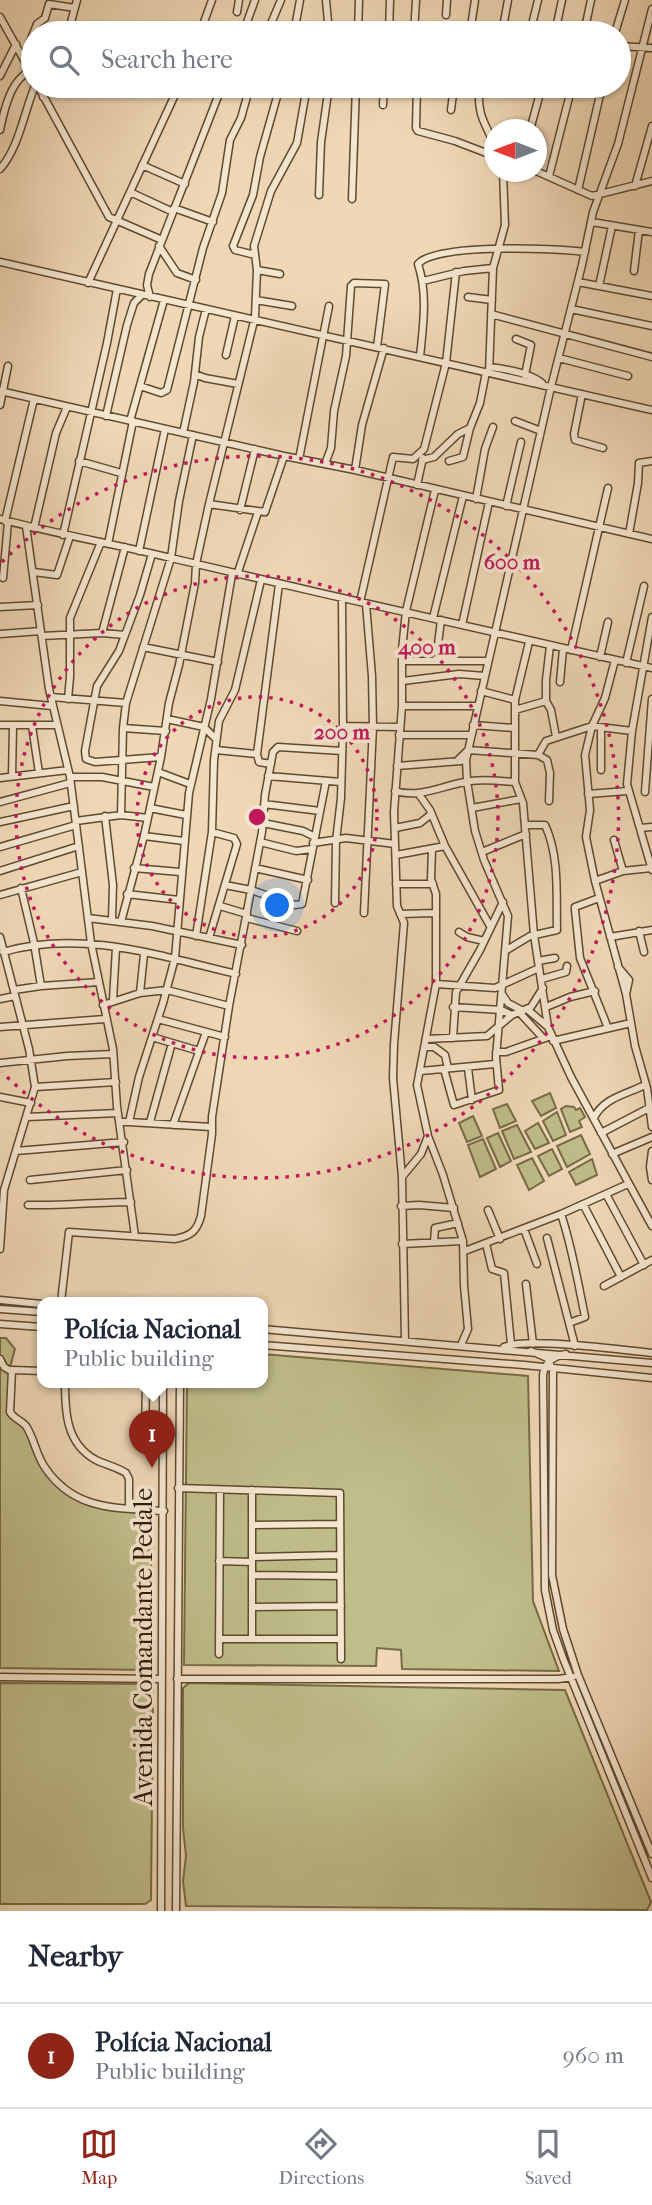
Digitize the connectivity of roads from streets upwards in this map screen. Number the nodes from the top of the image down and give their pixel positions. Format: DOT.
graph roads {
  1 [pos="212,0"];
  2 [pos="239,0"];
  3 [pos="255,0"];
  4 [pos="281,0"];
  5 [pos="300,0"];
  6 [pos="326,0"];
  7 [pos="359,0"];
  8 [pos="390,0"];
  9 [pos="415,0"];
  10 [pos="447,0"];
  11 [pos="475,0"];
  12 [pos="508,0"];
  13 [pos="538,0"];
  14 [pos="562,0"];
  15 [pos="592,0"];
  16 [pos="625,0"];
  17 [pos="76,4"];
  18 [pos="652,9"];
  19 [pos="237,12"];
  20 [pos="446,15"];
  21 [pos="0,18"];
  22 [pos="40,21"];
  23 [pos="71,21"];
  24 [pos="204,21"];
  25 [pos="247,21"];
  26 [pos="272,21"];
  27 [pos="296,21"];
  28 [pos="328,21"];
  29 [pos="358,21"];
  30 [pos="389,21"];
  31 [pos="414,21"];
  32 [pos="472,21"];
  33 [pos="504,21"];
  34 [pos="533,21"];
  35 [pos="558,21"];
  36 [pos="587,21"];
  37 [pos="619,21"];
  38 [pos="16,44"];
  39 [pos="631,48"];
  40 [pos="652,48"];
  41 [pos="643,49"];
  42 [pos="21,52"];
  43 [pos="0,76"];
  44 [pos="21,80"];
  45 [pos="631,95"];
  46 [pos="32,98"];
  47 [pos="44,98"];
  48 [pos="173,98"];
  49 [pos="217,98"];
  50 [pos="246,98"];
  51 [pos="277,98"];
  52 [pos="305,98"];
  53 [pos="327,98"];
  54 [pos="356,98"];
  55 [pos="383,98"];
  56 [pos="417,98"];
  57 [pos="454,98"];
  58 [pos="479,98"];
  59 [pos="537,98"];
  60 [pos="569,98"];
  61 [pos="599,98"];
  62 [pos="630,98"];
  63 [pos="383,105"];
  64 [pos="451,110"];
  65 [pos="1,118"];
  66 [pos="532,119"];
  67 [pos="484,123"];
  68 [pos="652,126"];
  69 [pos="0,130"];
  70 [pos="484,152"];
  71 [pos="142,165"];
  72 [pos="0,169"];
  73 [pos="549,176"];
  74 [pos="652,181"];
  75 [pos="503,182"];
  76 [pos="185,184"];
  77 [pos="635,186"];
  78 [pos="578,190"];
  79 [pos="130,192"];
  80 [pos="319,195"];
  81 [pos="598,195"];
  82 [pos="352,199"];
  83 [pos="173,210"];
  84 [pos="116,220"];
  85 [pos="213,222"];
  86 [pos="592,222"];
  87 [pos="612,226"];
  88 [pos="639,230"];
  89 [pos="652,232"];
  90 [pos="160,243"];
  91 [pos="499,248"];
  92 [pos="585,252"];
  93 [pos="255,255"];
  94 [pos="0,262"];
  95 [pos="494,268"];
  96 [pos="257,270"];
  97 [pos="634,271"];
  98 [pos="456,272"];
  99 [pos="280,274"];
  100 [pos="196,279"];
  101 [pos="424,281"];
  102 [pos="578,282"];
  103 [pos="88,283"];
  104 [pos="599,286"];
  105 [pos="117,289"];
  106 [pos="146,296"];
  107 [pos="652,296"];
  108 [pos="468,297"];
  109 [pos="164,300"];
  110 [pos="256,300"];
  111 [pos="492,300"];
  112 [pos="190,305"];
  113 [pos="292,306"];
  114 [pos="329,306"];
  115 [pos="206,309"];
  116 [pos="571,309"];
  117 [pos="491,314"];
  118 [pos="235,316"];
  119 [pos="254,320"];
  120 [pos="652,326"];
  121 [pos="565,335"];
  122 [pos="322,336"];
  123 [pos="516,339"];
  124 [pos="348,340"];
  125 [pos="381,348"];
  126 [pos="226,355"];
  127 [pos="420,357"];
  128 [pos="652,357"];
  129 [pos="559,358"];
  130 [pos="446,363"];
  131 [pos="8,366"];
  132 [pos="488,370"];
  133 [pos="195,374"];
  134 [pos="524,375"];
  135 [pos="628,376"];
  136 [pos="238,384"];
  137 [pos="543,385"];
  138 [pos="140,386"];
  139 [pos="551,387"];
  140 [pos="2,392"];
  141 [pos="582,394"];
  142 [pos="34,399"];
  143 [pos="0,405"];
  144 [pos="67,407"];
  145 [pos="652,410"];
  146 [pos="91,412"];
  147 [pos="106,416"];
  148 [pos="131,421"];
  149 [pos="515,421"];
  150 [pos="493,427"];
  151 [pos="470,428"];
  152 [pos="165,429"];
  153 [pos="541,430"];
  154 [pos="183,433"];
  155 [pos="193,435"];
  156 [pos="225,442"];
  157 [pos="521,442"];
  158 [pos="603,448"];
  159 [pos="255,449"];
  160 [pos="424,449"];
  161 [pos="284,456"];
  162 [pos="299,459"];
  163 [pos="422,460"];
  164 [pos="79,461"];
  165 [pos="449,461"];
  166 [pos="652,461"];
  167 [pos="324,464"];
  168 [pos="355,470"];
  169 [pos="121,473"];
  170 [pos="388,478"];
  171 [pos="417,485"];
  172 [pos="608,488"];
  173 [pos="435,490"];
  174 [pos="463,496"];
  175 [pos="476,499"];
  176 [pos="489,502"];
  177 [pos="209,504"];
  178 [pos="506,506"];
  179 [pos="240,510"];
  180 [pos="524,510"];
  181 [pos="258,512"];
  182 [pos="4,521"];
  183 [pos="599,526"];
  184 [pos="30,527"];
  185 [pos="629,534"];
  186 [pos="66,536"];
  187 [pos="652,539"];
  188 [pos="104,543"];
  189 [pos="125,548"];
  190 [pos="139,551"];
  191 [pos="152,554"];
  192 [pos="171,558"];
  193 [pos="196,564"];
  194 [pos="34,572"];
  195 [pos="234,574"];
  196 [pos="3,578"];
  197 [pos="261,580"];
  198 [pos="279,584"];
  199 [pos="644,586"];
  200 [pos="342,599"];
  201 [pos="363,603"];
  202 [pos="38,606"];
  203 [pos="0,607"];
  204 [pos="406,611"];
  205 [pos="652,617"];
  206 [pos="437,619"];
  207 [pos="608,622"];
  208 [pos="462,625"];
  209 [pos="102,633"];
  210 [pos="0,634"];
  211 [pos="42,634"];
  212 [pos="495,634"];
  213 [pos="125,635"];
  214 [pos="71,636"];
  215 [pos="528,642"];
  216 [pos="550,646"];
  217 [pos="143,648"];
  218 [pos="563,649"];
  219 [pos="571,650"];
  220 [pos="181,655"];
  221 [pos="600,657"];
  222 [pos="402,660"];
  223 [pos="436,660"];
  224 [pos="615,660"];
  225 [pos="488,661"];
  226 [pos="218,662"];
  227 [pos="626,663"];
  228 [pos="642,666"];
  229 [pos="652,668"];
  230 [pos="485,676"];
  231 [pos="403,681"];
  232 [pos="560,682"];
  233 [pos="481,691"];
  234 [pos="51,697"];
  235 [pos="68,699"];
  236 [pos="652,699"];
  237 [pos="515,700"];
  238 [pos="0,701"];
  239 [pos="93,701"];
  240 [pos="546,701"];
  241 [pos="127,703"];
  242 [pos="52,706"];
  243 [pos="402,706"];
  244 [pos="477,706"];
  245 [pos="515,710"];
  246 [pos="167,719"];
  247 [pos="0,725"];
  248 [pos="57,725"];
  249 [pos="473,725"];
  250 [pos="13,726"];
  251 [pos="32,726"];
  252 [pos="343,726"];
  253 [pos="592,726"];
  254 [pos="204,727"];
  255 [pos="373,727"];
  256 [pos="399,727"];
  257 [pos="123,728"];
  258 [pos="514,728"];
  259 [pos="601,728"];
  260 [pos="582,729"];
  261 [pos="166,731"];
  262 [pos="632,731"];
  263 [pos="399,735"];
  264 [pos="471,735"];
  265 [pos="556,737"];
  266 [pos="216,739"];
  267 [pos="588,739"];
  268 [pos="216,750"];
  269 [pos="468,750"];
  270 [pos="342,751"];
  271 [pos="257,754"];
  272 [pos="514,754"];
  273 [pos="538,755"];
  274 [pos="161,757"];
  275 [pos="122,760"];
  276 [pos="466,760"];
  277 [pos="457,761"];
  278 [pos="271,764"];
  279 [pos="397,766"];
  280 [pos="601,770"];
  281 [pos="158,772"];
  282 [pos="39,773"];
  283 [pos="12,776"];
  284 [pos="69,776"];
  285 [pos="268,776"];
  286 [pos="0,778"];
  287 [pos="121,780"];
  288 [pos="326,781"];
  289 [pos="467,781"];
  290 [pos="341,782"];
  291 [pos="515,782"];
  292 [pos="190,784"];
  293 [pos="154,788"];
  294 [pos="395,791"];
  295 [pos="428,791"];
  296 [pos="627,791"];
  297 [pos="645,792"];
  298 [pos="418,793"];
  299 [pos="404,794"];
  300 [pos="588,794"];
  301 [pos="394,799"];
  302 [pos="521,799"];
  303 [pos="549,801"];
  304 [pos="0,802"];
  305 [pos="264,804"];
  306 [pos="74,806"];
  307 [pos="150,808"];
  308 [pos="472,808"];
  309 [pos="320,811"];
  310 [pos="430,812"];
  311 [pos="186,815"];
  312 [pos="105,816"];
  313 [pos="121,816"];
  314 [pos="148,818"];
  315 [pos="0,822"];
  316 [pos="76,823"];
  317 [pos="263,823"];
  318 [pos="525,825"];
  319 [pos="652,827"];
  320 [pos="338,828"];
  321 [pos="395,828"];
  322 [pos="640,828"];
  323 [pos="212,832"];
  324 [pos="526,834"];
  325 [pos="144,836"];
  326 [pos="346,838"];
  327 [pos="614,840"];
  328 [pos="184,841"];
  329 [pos="336,841"];
  330 [pos="367,841"];
  331 [pos="260,842"];
  332 [pos="313,843"];
  333 [pos="395,844"];
  334 [pos="79,846"];
  335 [pos="445,846"];
  336 [pos="0,847"];
  337 [pos="432,850"];
  338 [pos="482,852"];
  339 [pos="396,855"];
  340 [pos="134,868"];
  341 [pos="255,868"];
  342 [pos="652,869"];
  343 [pos="0,871"];
  344 [pos="623,871"];
  345 [pos="82,872"];
  346 [pos="180,872"];
  347 [pos="308,880"];
  348 [pos="595,881"];
  349 [pos="396,884"];
  350 [pos="433,884"];
  351 [pos="225,885"];
  352 [pos="21,888"];
  353 [pos="251,890"];
  354 [pos="0,894"];
  355 [pos="127,894"];
  356 [pos="599,898"];
  357 [pos="179,901"];
  358 [pos="503,901"];
  359 [pos="335,903"];
  360 [pos="220,906"];
  361 [pos="435,913"];
  362 [pos="363,914"];
  363 [pos="400,914"];
  364 [pos="247,916"];
  365 [pos="88,918"];
  366 [pos="113,920"];
  367 [pos="121,922"];
  368 [pos="491,926"];
  369 [pos="652,930"];
  370 [pos="177,931"];
  371 [pos="297,931"];
  372 [pos="639,931"];
  373 [pos="459,932"];
  374 [pos="534,935"];
  375 [pos="196,936"];
  376 [pos="0,937"];
  377 [pos="610,937"];
  378 [pos="209,938"];
  379 [pos="484,941"];
  380 [pos="34,943"];
  381 [pos="91,943"];
  382 [pos="242,945"];
  383 [pos="116,948"];
  384 [pos="505,951"];
  385 [pos="3,952"];
  386 [pos="644,952"];
  387 [pos="144,954"];
  388 [pos="175,958"];
  389 [pos="555,958"];
  390 [pos="539,965"];
  391 [pos="567,966"];
  392 [pos="236,974"];
  393 [pos="542,979"];
  394 [pos="99,982"];
  395 [pos="436,984"];
  396 [pos="458,985"];
  397 [pos="41,986"];
  398 [pos="543,988"];
  399 [pos="167,990"];
  400 [pos="500,990"];
  401 [pos="591,992"];
  402 [pos="15,993"];
  403 [pos="140,993"];
  404 [pos="0,999"];
  405 [pos="113,1000"];
  406 [pos="103,1005"];
  407 [pos="229,1006"];
  408 [pos="453,1007"];
  409 [pos="546,1007"];
  410 [pos="501,1010"];
  411 [pos="520,1012"];
  412 [pos="106,1019"];
  413 [pos="158,1019"];
  414 [pos="631,1023"];
  415 [pos="23,1025"];
  416 [pos="499,1025"];
  417 [pos="0,1027"];
  418 [pos="548,1027"];
  419 [pos="608,1028"];
  420 [pos="206,1032"];
  421 [pos="494,1035"];
  422 [pos="152,1037"];
  423 [pos="225,1037"];
  424 [pos="453,1038"];
  425 [pos="543,1038"];
  426 [pos="552,1039"];
  427 [pos="172,1043"];
  428 [pos="426,1043"];
  429 [pos="199,1051"];
  430 [pos="496,1052"];
  431 [pos="113,1054"];
  432 [pos="31,1059"];
  433 [pos="423,1060"];
  434 [pos="0,1063"];
  435 [pos="495,1064"];
  436 [pos="468,1068"];
  437 [pos="446,1069"];
  438 [pos="421,1070"];
  439 [pos="434,1071"];
  440 [pos="116,1082"];
  441 [pos="34,1087"];
  442 [pos="648,1087"];
  443 [pos="1,1097"];
  444 [pos="472,1100"];
  445 [pos="31,1103"];
  446 [pos="0,1108"];
  447 [pos="649,1108"];
  448 [pos="118,1113"];
  449 [pos="27,1117"];
  450 [pos="594,1118"];
  451 [pos="121,1122"];
  452 [pos="129,1122"];
  453 [pos="150,1122"];
  454 [pos="173,1125"];
  455 [pos="211,1127"];
  456 [pos="652,1127"];
  457 [pos="601,1133"];
  458 [pos="428,1136"];
  459 [pos="652,1137"];
  460 [pos="124,1142"];
  461 [pos="16,1151"];
  462 [pos="652,1151"];
  463 [pos="612,1154"];
  464 [pos="127,1170"];
  465 [pos="402,1177"];
  466 [pos="30,1180"];
  467 [pos="652,1180"];
  468 [pos="628,1184"];
  469 [pos="606,1194"];
  470 [pos="2,1197"];
  471 [pos="131,1202"];
  472 [pos="583,1204"];
  473 [pos="29,1205"];
  474 [pos="401,1206"];
  475 [pos="454,1209"];
  476 [pos="488,1210"];
  477 [pos="561,1214"];
  478 [pos="458,1223"];
  479 [pos="652,1226"];
  480 [pos="524,1229"];
  481 [pos="135,1236"];
  482 [pos="547,1238"];
  483 [pos="500,1239"];
  484 [pos="463,1241"];
  485 [pos="434,1242"];
  486 [pos="0,1244"];
  487 [pos="402,1244"];
  488 [pos="486,1244"];
  489 [pos="465,1251"];
  490 [pos="652,1259"];
  491 [pos="537,1264"];
  492 [pos="643,1265"];
  493 [pos="621,1277"];
  494 [pos="526,1284"];
  495 [pos="604,1286"];
  496 [pos="62,1297"];
  497 [pos="0,1300"];
  498 [pos="37,1304"];
  499 [pos="0,1309"];
  500 [pos="37,1312"];
  501 [pos="569,1323"];
  502 [pos="0,1324"];
  503 [pos="37,1327"];
  504 [pos="268,1329"];
  505 [pos="405,1340"];
  506 [pos="511,1344"];
  507 [pos="268,1345"];
  508 [pos="461,1345"];
  509 [pos="575,1346"];
  510 [pos="500,1348"];
  511 [pos="530,1348"];
  512 [pos="652,1353"];
  513 [pos="566,1354"];
  514 [pos="579,1355"];
  515 [pos="0,1359"];
  516 [pos="652,1363"];
  517 [pos="524,1365"];
  518 [pos="549,1365"];
  519 [pos="574,1370"];
  520 [pos="11,1371"];
  521 [pos="37,1371"];
  522 [pos="652,1378"];
  523 [pos="543,1386"];
  524 [pos="553,1387"];
  525 [pos="65,1388"];
  526 [pos="146,1388"];
  527 [pos="163,1388"];
  528 [pos="180,1388"];
  529 [pos="146,1433"];
  530 [pos="164,1433"];
  531 [pos="141,1443"];
  532 [pos="178,1488"];
  533 [pos="252,1490"];
  534 [pos="220,1491"];
  535 [pos="129,1509"];
  536 [pos="164,1511"];
  537 [pos="339,1524"];
  538 [pos="252,1525"];
  539 [pos="340,1555"];
  540 [pos="252,1559"];
  541 [pos="219,1561"];
  542 [pos="252,1575"];
  543 [pos="340,1576"];
  544 [pos="341,1606"];
  545 [pos="252,1607"];
  546 [pos="252,1638"];
  547 [pos="219,1639"];
  548 [pos="341,1639"];
  549 [pos="219,1654"];
  550 [pos="341,1659"];
  551 [pos="579,1675"];
  552 [pos="0,1676"];
  553 [pos="570,1678"];
  554 [pos="162,1679"];
  555 [pos="177,1679"];
  556 [pos="652,1854"];
  557 [pos="652,1878"];
  558 [pos="176,1898"];
  559 [pos="161,1899"];
  560 [pos="161,1911"];
  561 [pos="176,1911"];
  1 -- 24 [label="street"];
  2 -- 19 [label="street"];
  3 -- 25 [label="street"];
  4 -- 26 [label="street"];
  5 -- 27 [label="street"];
  6 -- 28 [label="street"];
  7 -- 29 [label="street"];
  8 -- 30 [label="street"];
  9 -- 31 [label="street"];
  10 -- 20 [label="street"];
  11 -- 32 [label="street"];
  12 -- 33 [label="street"];
  13 -- 34 [label="street"];
  14 -- 35 [label="street"];
  15 -- 36 [label="street"];
  16 -- 37 [label="street"];
  17 -- 22 [label="street"];
  17 -- 23 [label="street"];
  18 -- 41 [label="street"];
  21 -- 38 [label="street"];
  38 -- 42 [label="street"];
  38 -- 43 [label="street"];
  39 -- 41 [label="street"];
  40 -- 41 [label="street"];
  41 -- 45 [label="street"];
  44 -- 65 [label="street"];
  46 -- 72 [label="street"];
  47 -- 84 [label="street"];
  48 -- 71 [label="street"];
  49 -- 76 [label="street"];
  50 -- 85 [label="street"];
  51 -- 93 [label="street"];
  52 -- 93 [label="street"];
  53 -- 80 [label="street"];
  54 -- 82 [label="street"];
  55 -- 63 [label="street"];
  56 -- 70 [label="street"];
  57 -- 64 [label="street"];
  58 -- 67 [label="street"];
  59 -- 66 [label="street"];
  60 -- 73 [label="street"];
  61 -- 78 [label="street"];
  62 -- 81 [label="street"];
  65 -- 69 [label="street"];
  68 -- 77 [label="street"];
  71 -- 76 [label="street"];
  71 -- 79 [label="street"];
  73 -- 78 [label="street"];
  74 -- 77 [label="street"];
  75 -- 91 [label="street"];
  76 -- 83 [label="street"];
  77 -- 81 [label="street"];
  78 -- 81 [label="street"];
  79 -- 83 [label="street"];
  79 -- 84 [label="street"];
  81 -- 86 [label="street"];
  83 -- 85 [label="street"];
  83 -- 90 [label="street"];
  84 -- 90 [label="street"];
  84 -- 103 [label="street"];
  85 -- 100 [label="street"];
  86 -- 87 [label="street"];
  86 -- 92 [label="street"];
  87 -- 88 [label="street"];
  87 -- 104 [label="street"];
  88 -- 89 [label="street"];
  88 -- 97 [label="street"];
  90 -- 100 [label="street"];
  90 -- 106 [label="street"];
  91 -- 92 [label="street"];
  91 -- 95 [label="street"];
  91 -- 101 [label="street"];
  92 -- 102 [label="street"];
  93 -- 96 [label="street"];
  94 -- 103 [label="street"];
  95 -- 98 [label="street"];
  95 -- 111 [label="street"];
  96 -- 99 [label="street"];
  96 -- 110 [label="street"];
  98 -- 101 [label="street"];
  98 -- 130 [label="street"];
  100 -- 112 [label="street"];
  101 -- 127 [label="street"];
  102 -- 104 [label="street"];
  102 -- 116 [label="street"];
  103 -- 105 [label="street"];
  104 -- 107 [label="street"];
  105 -- 106 [label="street"];
  105 -- 146 [label="street"];
  106 -- 109 [label="street"];
  106 -- 147 [label="street"];
  108 -- 111 [label="street"];
  109 -- 112 [label="street"];
  109 -- 138 [label="street"];
  110 -- 113 [label="street"];
  110 -- 119 [label="street"];
  111 -- 117 [label="street"];
  112 -- 115 [label="street"];
  112 -- 138 [label="street"];
  114 -- 122 [label="street"];
  115 -- 118 [label="street"];
  115 -- 133 [label="street"];
  116 -- 120 [label="street"];
  116 -- 121 [label="street"];
  117 -- 121 [label="street"];
  117 -- 132 [label="street"];
  118 -- 119 [label="street"];
  118 -- 126 [label="street"];
  119 -- 122 [label="street"];
  119 -- 136 [label="street"];
  121 -- 128 [label="street"];
  121 -- 129 [label="street"];
  122 -- 124 [label="street"];
  122 -- 162 [label="street"];
  123 -- 134 [label="street"];
  124 -- 125 [label="street"];
  124 -- 125 [label="street"];
  124 -- 167 [label="street"];
  125 -- 127 [label="street"];
  125 -- 168 [label="street"];
  127 -- 130 [label="street"];
  129 -- 135 [label="street"];
  129 -- 139 [label="street"];
  130 -- 132 [label="street"];
  130 -- 160 [label="street"];
  131 -- 140 [label="street"];
  132 -- 134 [label="street"];
  132 -- 137 [label="street"];
  132 -- 151 [label="street"];
  133 -- 136 [label="street"];
  133 -- 154 [label="street"];
  134 -- 137 [label="street"];
  136 -- 156 [label="street"];
  137 -- 139 [label="street"];
  138 -- 148 [label="street"];
  139 -- 141 [label="street"];
  139 -- 153 [label="street"];
  140 -- 142 [label="street"];
  140 -- 143 [label="street"];
  141 -- 145 [label="street"];
  141 -- 158 [label="street"];
  142 -- 144 [label="street"];
  142 -- 182 [label="street"];
  144 -- 146 [label="street"];
  144 -- 184 [label="street"];
  146 -- 147 [label="street"];
  146 -- 164 [label="street"];
  147 -- 148 [label="street"];
  148 -- 152 [label="street"];
  148 -- 169 [label="street"];
  149 -- 153 [label="street"];
  150 -- 175 [label="street"];
  151 -- 163 [label="street"];
  151 -- 165 [label="street"];
  152 -- 154 [label="street"];
  152 -- 190 [label="street"];
  153 -- 180 [label="street"];
  154 -- 155 [label="street"];
  155 -- 156 [label="street"];
  155 -- 192 [label="street"];
  156 -- 159 [label="street"];
  156 -- 177 [label="street"];
  157 -- 178 [label="street"];
  159 -- 161 [label="street"];
  159 -- 179 [label="street"];
  160 -- 163 [label="street"];
  160 -- 170 [label="street"];
  161 -- 162 [label="street"];
  161 -- 181 [label="street"];
  162 -- 167 [label="street"];
  163 -- 171 [label="street"];
  164 -- 169 [label="street"];
  164 -- 186 [label="street"];
  166 -- 185 [label="street"];
  167 -- 168 [label="street"];
  168 -- 170 [label="street"];
  169 -- 188 [label="street"];
  170 -- 171 [label="street"];
  170 -- 201 [label="street"];
  171 -- 173 [label="street"];
  172 -- 183 [label="street"];
  173 -- 174 [label="street"];
  173 -- 204 [label="street"];
  174 -- 175 [label="street"];
  174 -- 206 [label="street"];
  175 -- 176 [label="street"];
  176 -- 178 [label="street"];
  176 -- 208 [label="street"];
  177 -- 179 [label="street"];
  177 -- 193 [label="street"];
  178 -- 180 [label="street"];
  179 -- 181 [label="street"];
  180 -- 183 [label="street"];
  180 -- 212 [label="street"];
  181 -- 195 [label="street"];
  182 -- 184 [label="street"];
  182 -- 196 [label="street"];
  183 -- 185 [label="street"];
  183 -- 219 [label="street"];
  184 -- 186 [label="street"];
  184 -- 194 [label="street"];
  185 -- 187 [label="street"];
  186 -- 188 [label="street"];
  186 -- 194 [label="street"];
  188 -- 189 [label="street"];
  188 -- 214 [label="street"];
  189 -- 190 [label="street"];
  189 -- 209 [label="street"];
  190 -- 191 [label="street"];
  191 -- 192 [label="street"];
  191 -- 213 [label="street"];
  192 -- 193 [label="street"];
  192 -- 217 [label="street"];
  193 -- 195 [label="street"];
  193 -- 220 [label="street"];
  194 -- 202 [label="street"];
  195 -- 197 [label="street"];
  195 -- 226 [label="street"];
  197 -- 198 [label="street"];
  197 -- 266 [label="street"];
  198 -- 200 [label="street"];
  198 -- 271 [label="street"];
  199 -- 227 [label="street"];
  200 -- 201 [label="street"];
  200 -- 252 [label="street"];
  201 -- 204 [label="street"];
  201 -- 255 [label="street"];
  202 -- 203 [label="street"];
  202 -- 211 [label="street"];
  204 -- 206 [label="street"];
  204 -- 222 [label="street"];
  205 -- 228 [label="street"];
  206 -- 208 [label="street"];
  206 -- 223 [label="street"];
  207 -- 221 [label="street"];
  208 -- 212 [label="street"];
  209 -- 213 [label="street"];
  209 -- 214 [label="street"];
  210 -- 211 [label="street"];
  211 -- 214 [label="street"];
  211 -- 234 [label="street"];
  212 -- 215 [label="street"];
  212 -- 225 [label="street"];
  213 -- 239 [label="street"];
  214 -- 235 [label="street"];
  215 -- 216 [label="street"];
  215 -- 237 [label="street"];
  216 -- 218 [label="street"];
  216 -- 240 [label="street"];
  217 -- 220 [label="street"];
  217 -- 241 [label="street"];
  218 -- 219 [label="street"];
  218 -- 232 [label="street"];
  219 -- 221 [label="street"];
  220 -- 226 [label="street"];
  220 -- 246 [label="street"];
  221 -- 224 [label="street"];
  222 -- 223 [label="street"];
  222 -- 231 [label="street"];
  223 -- 225 [label="street"];
  224 -- 227 [label="street"];
  224 -- 253 [label="street"];
  225 -- 230 [label="street"];
  226 -- 254 [label="street"];
  227 -- 228 [label="street"];
  228 -- 229 [label="street"];
  228 -- 262 [label="street"];
  230 -- 231 [label="street"];
  230 -- 233 [label="street"];
  231 -- 243 [label="street"];
  233 -- 237 [label="street"];
  233 -- 244 [label="street"];
  234 -- 235 [label="street"];
  234 -- 242 [label="street"];
  235 -- 239 [label="street"];
  236 -- 297 [label="street"];
  237 -- 245 [label="street"];
  238 -- 242 [label="street"];
  239 -- 241 [label="street"];
  239 -- 275 [label="street"];
  240 -- 245 [label="street"];
  240 -- 265 [label="street"];
  241 -- 257 [label="street"];
  242 -- 248 [label="street"];
  243 -- 244 [label="street"];
  243 -- 256 [label="street"];
  244 -- 249 [label="street"];
  245 -- 258 [label="street"];
  246 -- 254 [label="street"];
  246 -- 261 [label="street"];
  247 -- 250 [label="street"];
  248 -- 251 [label="street"];
  248 -- 284 [label="street"];
  249 -- 258 [label="street"];
  249 -- 264 [label="street"];
  250 -- 251 [label="street"];
  250 -- 283 [label="street"];
  251 -- 282 [label="street"];
  252 -- 255 [label="street"];
  252 -- 270 [label="street"];
  253 -- 259 [label="street"];
  253 -- 260 [label="street"];
  253 -- 267 [label="street"];
  254 -- 266 [label="street"];
  254 -- 292 [label="street"];
  255 -- 256 [label="street"];
  255 -- 330 [label="street"];
  256 -- 263 [label="street"];
  257 -- 261 [label="street"];
  257 -- 275 [label="street"];
  258 -- 272 [label="street"];
  259 -- 262 [label="street"];
  259 -- 280 [label="street"];
  260 -- 265 [label="street"];
  260 -- 267 [label="street"];
  261 -- 274 [label="street"];
  262 -- 296 [label="street"];
  263 -- 264 [label="street"];
  263 -- 279 [label="street"];
  264 -- 269 [label="street"];
  265 -- 273 [label="street"];
  266 -- 268 [label="street"];
  267 -- 300 [label="street"];
  268 -- 271 [label="street"];
  268 -- 323 [label="street"];
  269 -- 272 [label="street"];
  269 -- 276 [label="street"];
  269 -- 277 [label="street"];
  270 -- 278 [label="street"];
  270 -- 290 [label="street"];
  271 -- 278 [label="street"];
  272 -- 273 [label="street"];
  272 -- 291 [label="street"];
  273 -- 303 [label="street"];
  274 -- 275 [label="street"];
  274 -- 281 [label="street"];
  275 -- 287 [label="street"];
  276 -- 277 [label="street"];
  276 -- 289 [label="street"];
  277 -- 279 [label="street"];
  278 -- 285 [label="street"];
  279 -- 294 [label="street"];
  281 -- 292 [label="street"];
  281 -- 293 [label="street"];
  282 -- 283 [label="street"];
  282 -- 284 [label="street"];
  283 -- 286 [label="street"];
  284 -- 287 [label="street"];
  284 -- 304 [label="street"];
  284 -- 306 [label="street"];
  285 -- 288 [label="street"];
  285 -- 305 [label="street"];
  287 -- 293 [label="street"];
  287 -- 313 [label="street"];
  288 -- 290 [label="street"];
  288 -- 309 [label="street"];
  289 -- 291 [label="street"];
  289 -- 295 [label="street"];
  289 -- 308 [label="street"];
  290 -- 320 [label="street"];
  291 -- 302 [label="street"];
  292 -- 311 [label="street"];
  293 -- 307 [label="street"];
  294 -- 299 [label="street"];
  294 -- 301 [label="street"];
  295 -- 298 [label="street"];
  295 -- 310 [label="street"];
  296 -- 300 [label="street"];
  296 -- 322 [label="street"];
  298 -- 299 [label="street"];
  298 -- 310 [label="street"];
  299 -- 301 [label="street"];
  300 -- 348 [label="street"];
  301 -- 321 [label="street"];
  302 -- 308 [label="street"];
  302 -- 318 [label="street"];
  305 -- 309 [label="street"];
  305 -- 317 [label="street"];
  306 -- 315 [label="street"];
  306 -- 316 [label="street"];
  307 -- 311 [label="street"];
  307 -- 314 [label="street"];
  308 -- 338 [label="street"];
  309 -- 332 [label="street"];
  310 -- 321 [label="street"];
  310 -- 335 [label="street"];
  311 -- 328 [label="street"];
  312 -- 313 [label="street"];
  312 -- 316 [label="street"];
  312 -- 366 [label="street"];
  313 -- 314 [label="street"];
  314 -- 325 [label="street"];
  316 -- 334 [label="street"];
  316 -- 336 [label="street"];
  317 -- 331 [label="street"];
  317 -- 332 [label="street"];
  318 -- 324 [label="street"];
  318 -- 374 [label="street"];
  319 -- 322 [label="street"];
  320 -- 326 [label="street"];
  320 -- 329 [label="street"];
  321 -- 333 [label="street"];
  322 -- 342 [label="street"];
  323 -- 351 [label="street"];
  323 -- 375 [label="street"];
  324 -- 338 [label="street"];
  324 -- 374 [label="street"];
  325 -- 328 [label="street"];
  325 -- 340 [label="street"];
  326 -- 329 [label="street"];
  326 -- 330 [label="street"];
  327 -- 344 [label="street"];
  328 -- 346 [label="street"];
  329 -- 332 [label="street"];
  329 -- 359 [label="street"];
  330 -- 333 [label="street"];
  330 -- 362 [label="street"];
  331 -- 332 [label="street"];
  331 -- 341 [label="street"];
  332 -- 347 [label="street"];
  333 -- 339 [label="street"];
  334 -- 343 [label="street"];
  334 -- 345 [label="street"];
  335 -- 337 [label="street"];
  335 -- 368 [label="street"];
  337 -- 339 [label="street"];
  337 -- 350 [label="street"];
  338 -- 358 [label="street"];
  339 -- 349 [label="street"];
  340 -- 346 [label="street"];
  340 -- 355 [label="street"];
  341 -- 347 [label="street"];
  341 -- 353 [label="street"];
  342 -- 344 [label="street"];
  344 -- 348 [label="street"];
  345 -- 352 [label="street"];
  345 -- 365 [label="street"];
  346 -- 357 [label="street"];
  347 -- 353 [label="street"];
  348 -- 356 [label="street"];
  349 -- 350 [label="street"];
  349 -- 363 [label="street"];
  350 -- 361 [label="street"];
  351 -- 353 [label="street"];
  351 -- 360 [label="street"];
  352 -- 354 [label="street"];
  352 -- 380 [label="street"];
  353 -- 364 [label="street"];
  355 -- 357 [label="street"];
  355 -- 367 [label="street"];
  356 -- 377 [label="street"];
  356 -- 401 [label="street"];
  357 -- 370 [label="street"];
  358 -- 368 [label="street"];
  358 -- 384 [label="street"];
  360 -- 364 [label="street"];
  360 -- 378 [label="street"];
  361 -- 363 [label="street"];
  361 -- 395 [label="street"];
  363 -- 465 [label="street"];
  364 -- 371 [label="street"];
  364 -- 382 [label="street"];
  365 -- 366 [label="street"];
  365 -- 381 [label="street"];
  366 -- 367 [label="street"];
  367 -- 370 [label="street"];
  368 -- 379 [label="street"];
  369 -- 372 [label="street"];
  370 -- 375 [label="street"];
  370 -- 388 [label="street"];
  372 -- 377 [label="street"];
  372 -- 386 [label="street"];
  373 -- 379 [label="street"];
  374 -- 384 [label="street"];
  374 -- 390 [label="street"];
  375 -- 378 [label="street"];
  376 -- 385 [label="street"];
  377 -- 414 [label="street"];
  378 -- 382 [label="street"];
  379 -- 396 [label="street"];
  380 -- 381 [label="street"];
  380 -- 385 [label="street"];
  380 -- 397 [label="street"];
  381 -- 383 [label="street"];
  381 -- 394 [label="street"];
  382 -- 392 [label="street"];
  383 -- 387 [label="street"];
  383 -- 405 [label="street"];
  384 -- 400 [label="street"];
  385 -- 402 [label="street"];
  387 -- 388 [label="street"];
  387 -- 403 [label="street"];
  388 -- 392 [label="street"];
  388 -- 399 [label="street"];
  389 -- 390 [label="street"];
  390 -- 393 [label="street"];
  390 -- 400 [label="street"];
  391 -- 393 [label="street"];
  392 -- 407 [label="street"];
  393 -- 398 [label="street"];
  394 -- 397 [label="street"];
  394 -- 406 [label="street"];
  395 -- 396 [label="street"];
  395 -- 428 [label="street"];
  396 -- 400 [label="street"];
  396 -- 408 [label="street"];
  397 -- 402 [label="street"];
  398 -- 409 [label="street"];
  398 -- 411 [label="street"];
  399 -- 403 [label="street"];
  399 -- 407 [label="street"];
  399 -- 413 [label="street"];
  400 -- 410 [label="street"];
  400 -- 411 [label="street"];
  401 -- 409 [label="street"];
  401 -- 419 [label="street"];
  402 -- 404 [label="street"];
  402 -- 415 [label="street"];
  403 -- 405 [label="street"];
  405 -- 406 [label="street"];
  406 -- 412 [label="street"];
  407 -- 423 [label="street"];
  408 -- 410 [label="street"];
  408 -- 424 [label="street"];
  409 -- 418 [label="street"];
  410 -- 411 [label="street"];
  410 -- 416 [label="street"];
  411 -- 416 [label="street"];
  411 -- 418 [label="street"];
  411 -- 425 [label="street"];
  412 -- 415 [label="street"];
  412 -- 431 [label="street"];
  413 -- 420 [label="street"];
  413 -- 422 [label="street"];
  414 -- 419 [label="street"];
  414 -- 442 [label="street"];
  415 -- 417 [label="street"];
  415 -- 432 [label="street"];
  416 -- 421 [label="street"];
  418 -- 426 [label="street"];
  419 -- 426 [label="street"];
  420 -- 423 [label="street"];
  420 -- 429 [label="street"];
  421 -- 424 [label="street"];
  421 -- 430 [label="street"];
  422 -- 427 [label="street"];
  422 -- 452 [label="street"];
  423 -- 455 [label="street"];
  424 -- 428 [label="street"];
  425 -- 426 [label="street"];
  425 -- 430 [label="street"];
  426 -- 450 [label="street"];
  427 -- 429 [label="street"];
  427 -- 453 [label="street"];
  428 -- 433 [label="street"];
  428 -- 437 [label="street"];
  429 -- 454 [label="street"];
  430 -- 435 [label="street"];
  431 -- 432 [label="street"];
  431 -- 440 [label="street"];
  432 -- 434 [label="street"];
  432 -- 441 [label="street"];
  433 -- 438 [label="street"];
  433 -- 439 [label="street"];
  435 -- 436 [label="street"];
  435 -- 444 [label="street"];
  436 -- 437 [label="street"];
  436 -- 444 [label="street"];
  437 -- 439 [label="street"];
  437 -- 444 [label="street"];
  438 -- 439 [label="street"];
  438 -- 458 [label="street"];
  440 -- 441 [label="street"];
  440 -- 448 [label="street"];
  441 -- 445 [label="street"];
  442 -- 447 [label="street"];
  442 -- 450 [label="street"];
  443 -- 445 [label="street"];
  443 -- 446 [label="street"];
  445 -- 449 [label="street"];
  447 -- 456 [label="street"];
  447 -- 457 [label="street"];
  448 -- 449 [label="street"];
  448 -- 451 [label="street"];
  449 -- 461 [label="street"];
  450 -- 457 [label="street"];
  451 -- 452 [label="street"];
  451 -- 460 [label="street"];
  452 -- 453 [label="street"];
  453 -- 454 [label="street"];
  454 -- 455 [label="street"];
  455 -- 481 [label="street"];
  457 -- 463 [label="street"];
  458 -- 465 [label="street"];
  458 -- 475 [label="street"];
  459 -- 463 [label="street"];
  460 -- 461 [label="street"];
  460 -- 464 [label="street"];
  461 -- 470 [label="street"];
  462 -- 467 [label="street"];
  463 -- 468 [label="street"];
  464 -- 466 [label="street"];
  464 -- 471 [label="street"];
  465 -- 474 [label="street"];
  468 -- 469 [label="street"];
  468 -- 479 [label="street"];
  469 -- 472 [label="street"];
  469 -- 492 [label="street"];
  470 -- 486 [label="street"];
  471 -- 473 [label="street"];
  471 -- 481 [label="street"];
  472 -- 477 [label="street"];
  472 -- 493 [label="street"];
  474 -- 475 [label="street"];
  474 -- 487 [label="street"];
  475 -- 478 [label="street"];
  476 -- 483 [label="street"];
  477 -- 480 [label="street"];
  477 -- 501 [label="street"];
  478 -- 484 [label="street"];
  478 -- 485 [label="street"];
  480 -- 483 [label="street"];
  480 -- 491 [label="street"];
  481 -- 496 [label="street"];
  482 -- 501 [label="street"];
  483 -- 488 [label="street"];
  484 -- 485 [label="street"];
  484 -- 489 [label="street"];
  485 -- 487 [label="street"];
  487 -- 505 [label="street"];
  488 -- 489 [label="street"];
  488 -- 506 [label="street"];
  489 -- 508 [label="street"];
  490 -- 492 [label="street"];
  492 -- 493 [label="street"];
  493 -- 495 [label="street"];
  494 -- 511 [label="street"];
  497 -- 498 [label="street"];
  499 -- 500 [label="street"];
  501 -- 509 [label="street"];
  502 -- 503 [label="street"];
  504 -- 505 [label="street"];
  505 -- 508 [label="street"];
  506 -- 510 [label="street"];
  506 -- 511 [label="street"];
  507 -- 517 [label="street"];
  508 -- 510 [label="street"];
  509 -- 511 [label="street"];
  509 -- 512 [label="street"];
  510 -- 511 [label="street"];
  511 -- 513 [label="street"];
  511 -- 517 [label="street"];
  511 -- 518 [label="street"];
  513 -- 514 [label="street"];
  513 -- 518 [label="street"];
  514 -- 516 [label="street"];
  514 -- 519 [label="street"];
  515 -- 520 [label="street"];
  517 -- 518 [label="street"];
  517 -- 523 [label="street"];
  518 -- 519 [label="street"];
  518 -- 523 [label="street"];
  518 -- 524 [label="street"];
  519 -- 522 [label="street"];
  519 -- 524 [label="street"];
  520 -- 521 [label="street"];
  520 -- 535 [label="street"];
  523 -- 553 [label="street"];
  524 -- 551 [label="street"];
  525 -- 535 [label="street"];
  526 -- 529 [label="street"];
  527 -- 530 [label="street, Avenida Comandante Pedale"];
  528 -- 532 [label="street, Avenida Comandante Pedale"];
  529 -- 530 [label="street"];
  529 -- 531 [label="street"];
  530 -- 536 [label="street, Avenida Comandante Pedale"];
  532 -- 534 [label="street"];
  532 -- 555 [label="street, Avenida Comandante Pedale"];
  533 -- 534 [label="street"];
  533 -- 537 [label="street"];
  533 -- 538 [label="street"];
  534 -- 541 [label="street"];
  535 -- 536 [label="street"];
  536 -- 554 [label="street, Avenida Comandante Pedale"];
  537 -- 538 [label="street"];
  537 -- 539 [label="street"];
  538 -- 540 [label="street"];
  539 -- 540 [label="street"];
  539 -- 543 [label="street"];
  540 -- 541 [label="street"];
  540 -- 542 [label="street"];
  541 -- 547 [label="street"];
  542 -- 543 [label="street"];
  542 -- 545 [label="street"];
  543 -- 544 [label="street"];
  544 -- 545 [label="street"];
  544 -- 548 [label="street"];
  545 -- 546 [label="street"];
  546 -- 547 [label="street"];
  546 -- 548 [label="street"];
  547 -- 549 [label="street"];
  548 -- 550 [label="street"];
  551 -- 553 [label="street"];
  551 -- 556 [label="street"];
  552 -- 554 [label="street"];
  553 -- 555 [label="street"];
  553 -- 557 [label="street"];
  554 -- 559 [label="street, Avenida Comandante Pedale"];
  555 -- 558 [label="street, Avenida Comandante Pedale"];
  558 -- 559 [label="street"];
  558 -- 561 [label="street, Avenida Comandante Pedale"];
  559 -- 560 [label="street, Avenida Comandante Pedale"];
}
